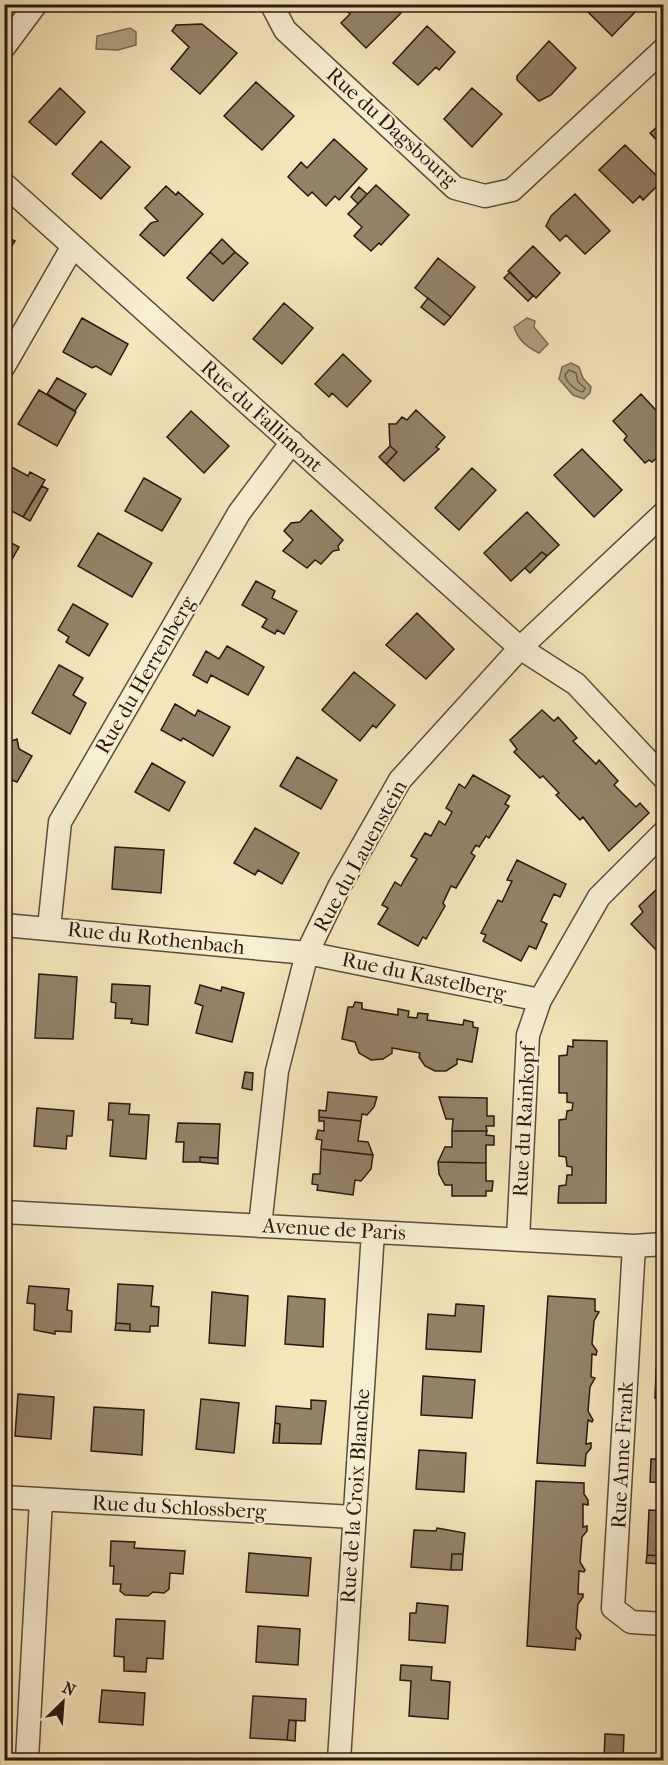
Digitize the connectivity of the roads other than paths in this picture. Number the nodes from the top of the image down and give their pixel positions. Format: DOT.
graph roads {
  1 [pos="36,4"];
  2 [pos="275,4"];
  3 [pos="4,47"];
  4 [pos="663,49"];
  5 [pos="4,184"];
  6 [pos="73,246"];
  7 [pos="4,366"];
  8 [pos="292,442"];
  9 [pos="663,513"];
  10 [pos="519,648"];
  11 [pos="663,778"];
  12 [pos="663,832"];
  13 [pos="4,925"];
  14 [pos="49,928"];
  15 [pos="307,953"];
  16 [pos="540,1000"];
  17 [pos="4,1212"];
  18 [pos="260,1226"];
  19 [pos="373,1232"];
  20 [pos="518,1239"];
  21 [pos="663,1244"];
  22 [pos="634,1246"];
  23 [pos="4,1497"];
  24 [pos="41,1500"];
  25 [pos="353,1517"];
  26 [pos="663,1624"];
  27 [pos="27,1761"];
  28 [pos="339,1761"];
  1 -- 3 [label="street"];
  2 -- 4 [label="street, Rue du Dagsbourg"];
  5 -- 6 [label="street, Rue du Fallimont"];
  6 -- 7 [label="street"];
  6 -- 8 [label="street, Rue du Fallimont"];
  8 -- 10 [label="street, Rue du Fallimont"];
  8 -- 14 [label="street, Rue du Herrenberg"];
  9 -- 10 [label="street, Rue du Lauenstein"];
  10 -- 11 [label="street"];
  10 -- 15 [label="street, Rue du Lauenstein"];
  12 -- 16 [label="street, Rue du Rainkopf"];
  13 -- 14 [label="street, Rue du Rothenbach"];
  14 -- 15 [label="street, Rue du Rothenbach"];
  15 -- 16 [label="street, Rue du Kastelberg"];
  15 -- 18 [label="street, Rue du Lauenstein"];
  16 -- 20 [label="street, Rue du Rainkopf"];
  17 -- 18 [label="street, Avenue de Paris"];
  18 -- 19 [label="street, Avenue de Paris"];
  19 -- 20 [label="street, Avenue de Paris"];
  19 -- 25 [label="street, Rue de la Croix Blanche"];
  20 -- 22 [label="street, Avenue de Paris"];
  21 -- 22 [label="street, Avenue de Paris"];
  22 -- 26 [label="street, Rue Anne Frank"];
  23 -- 24 [label="street, Rue du Schlossberg"];
  24 -- 25 [label="street, Rue du Schlossberg"];
  24 -- 27 [label="street"];
  25 -- 28 [label="street, Rue de la Croix Blanche"];
}
